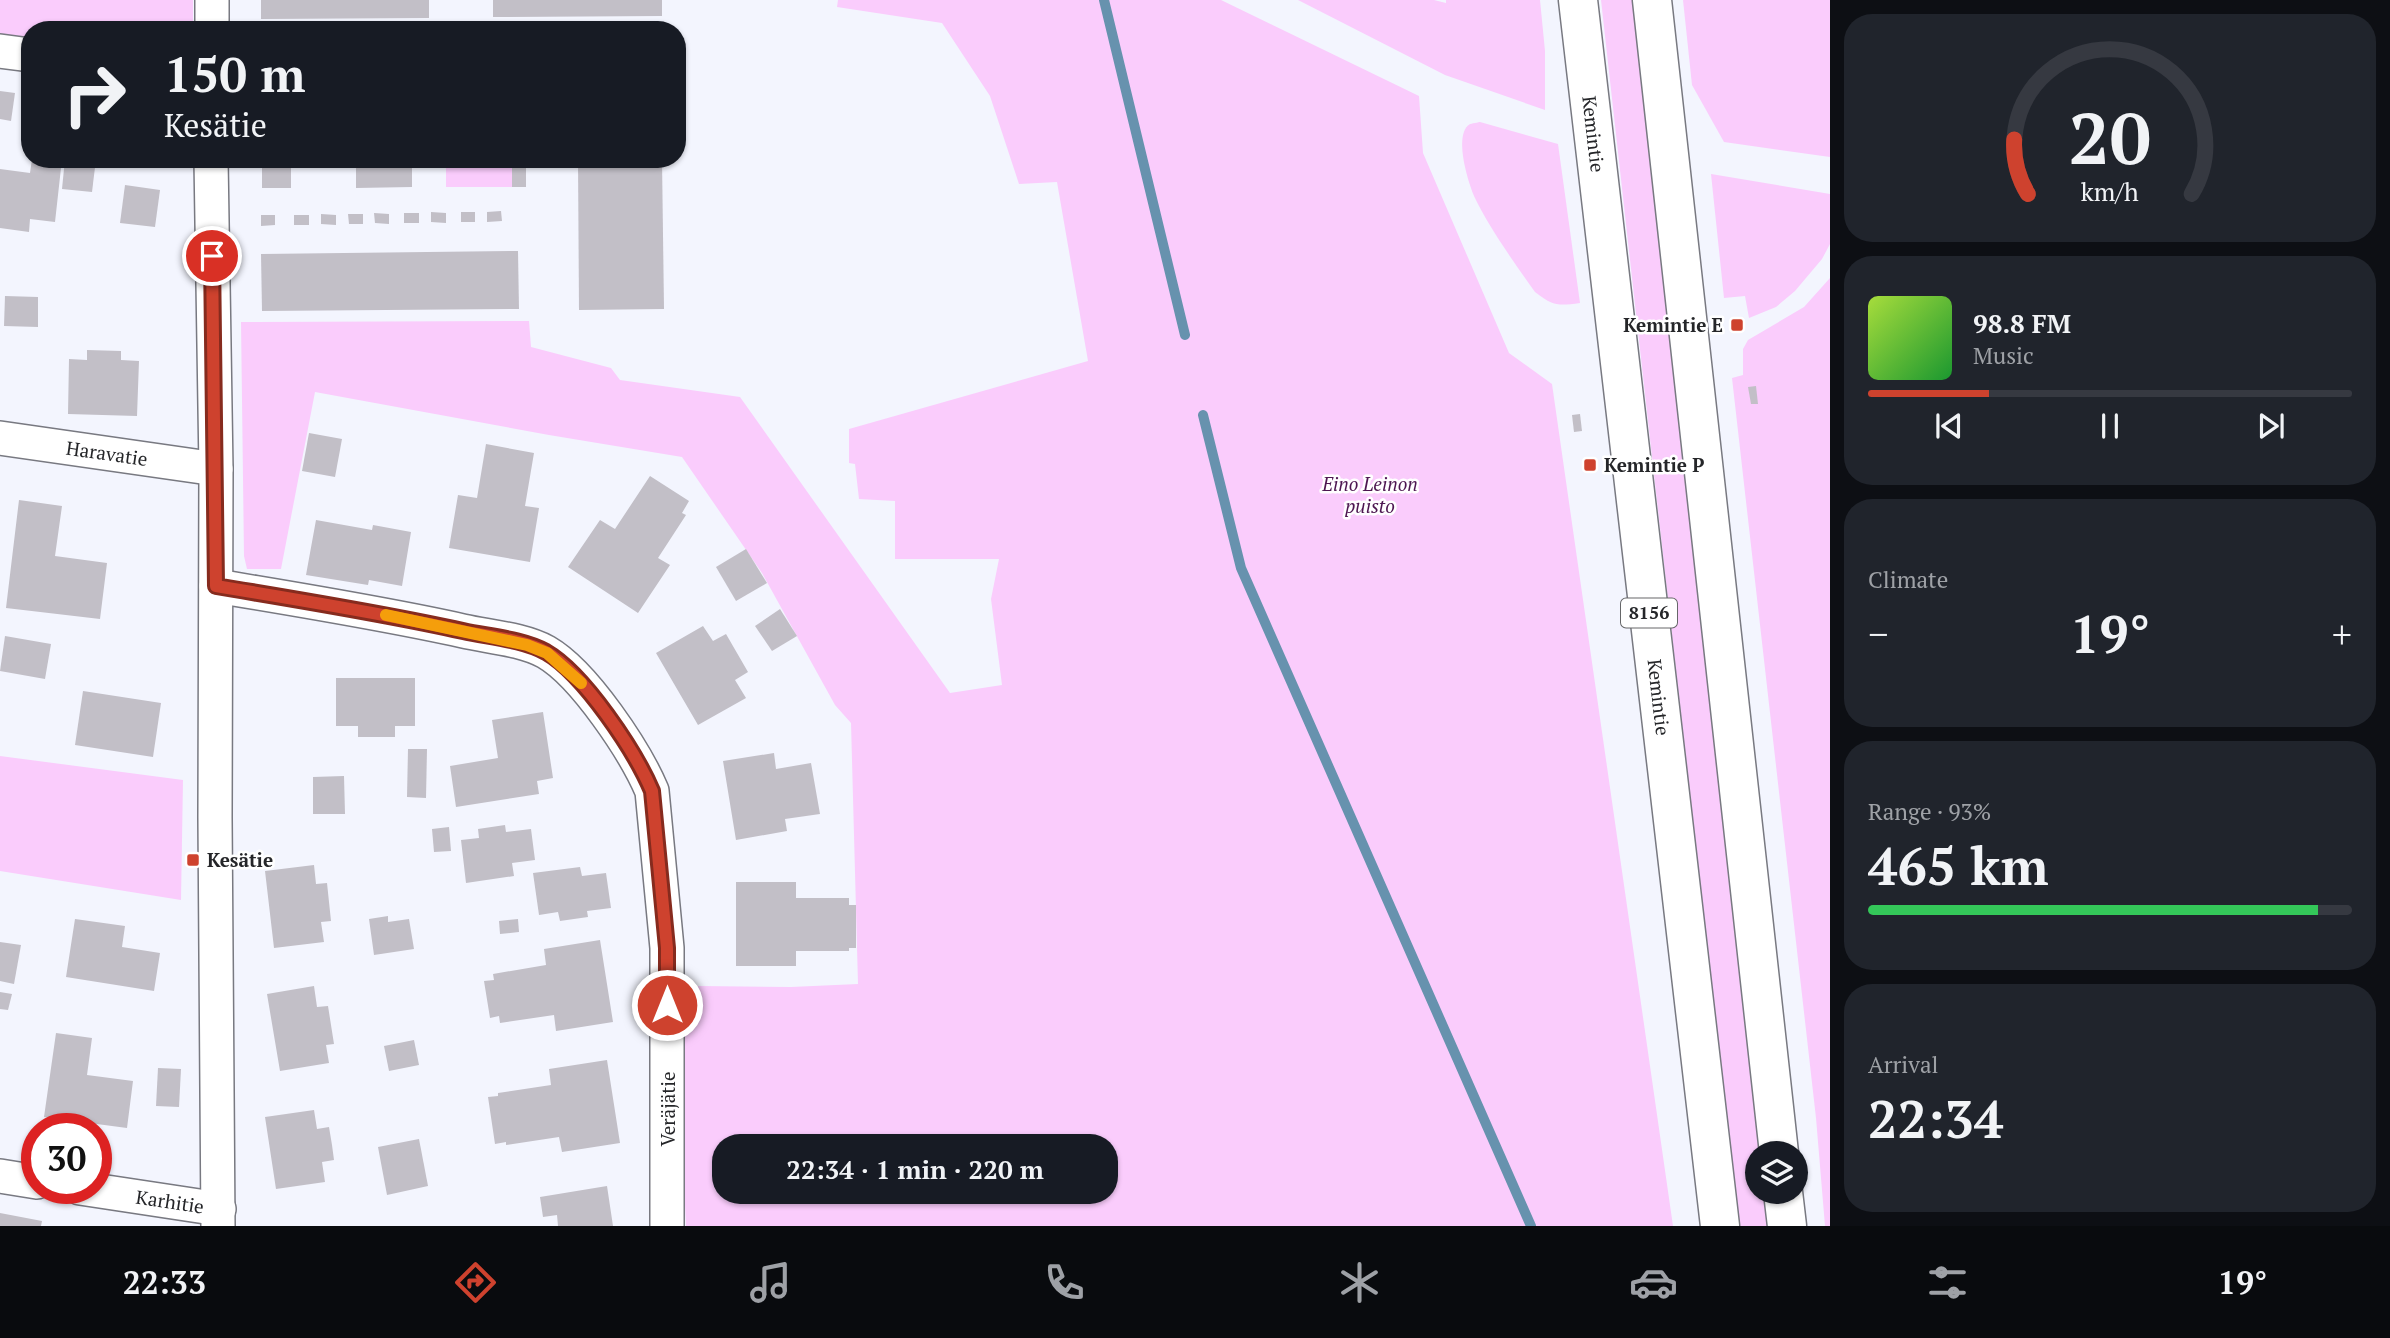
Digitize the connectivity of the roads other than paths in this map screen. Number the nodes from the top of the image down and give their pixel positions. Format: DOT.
graph roads {
  1 [pos="212,0"];
  2 [pos="1578,0"];
  3 [pos="1652,0"];
  4 [pos="212,21"];
  5 [pos="0,51"];
  6 [pos="21,54"];
  7 [pos="211,168"];
  8 [pos="0,438"];
  9 [pos="216,469"];
  10 [pos="216,586"];
  11 [pos="1778,1141"];
  12 [pos="0,1176"];
  13 [pos="21,1179"];
  14 [pos="112,1195"];
  15 [pos="1784,1204"];
  16 [pos="218,1218"];
  17 [pos="667,1226"];
  18 [pos="1720,1226"];
  19 [pos="1787,1226"];
  1 -- 4 [label="street"];
  2 -- 18 [label="main road, Kemintie / 8156"];
  3 -- 11 [label="main road"];
  5 -- 6 [label="street"];
  7 -- 9 [label="street"];
  8 -- 9 [label="street, Haravatie"];
  9 -- 10 [label="street"];
  10 -- 16 [label="street"];
  10 -- 17 [label="street, Veräjätie"];
  12 -- 13 [label="street"];
  14 -- 16 [label="street, Karhitie"];
  15 -- 19 [label="main road"];
}
